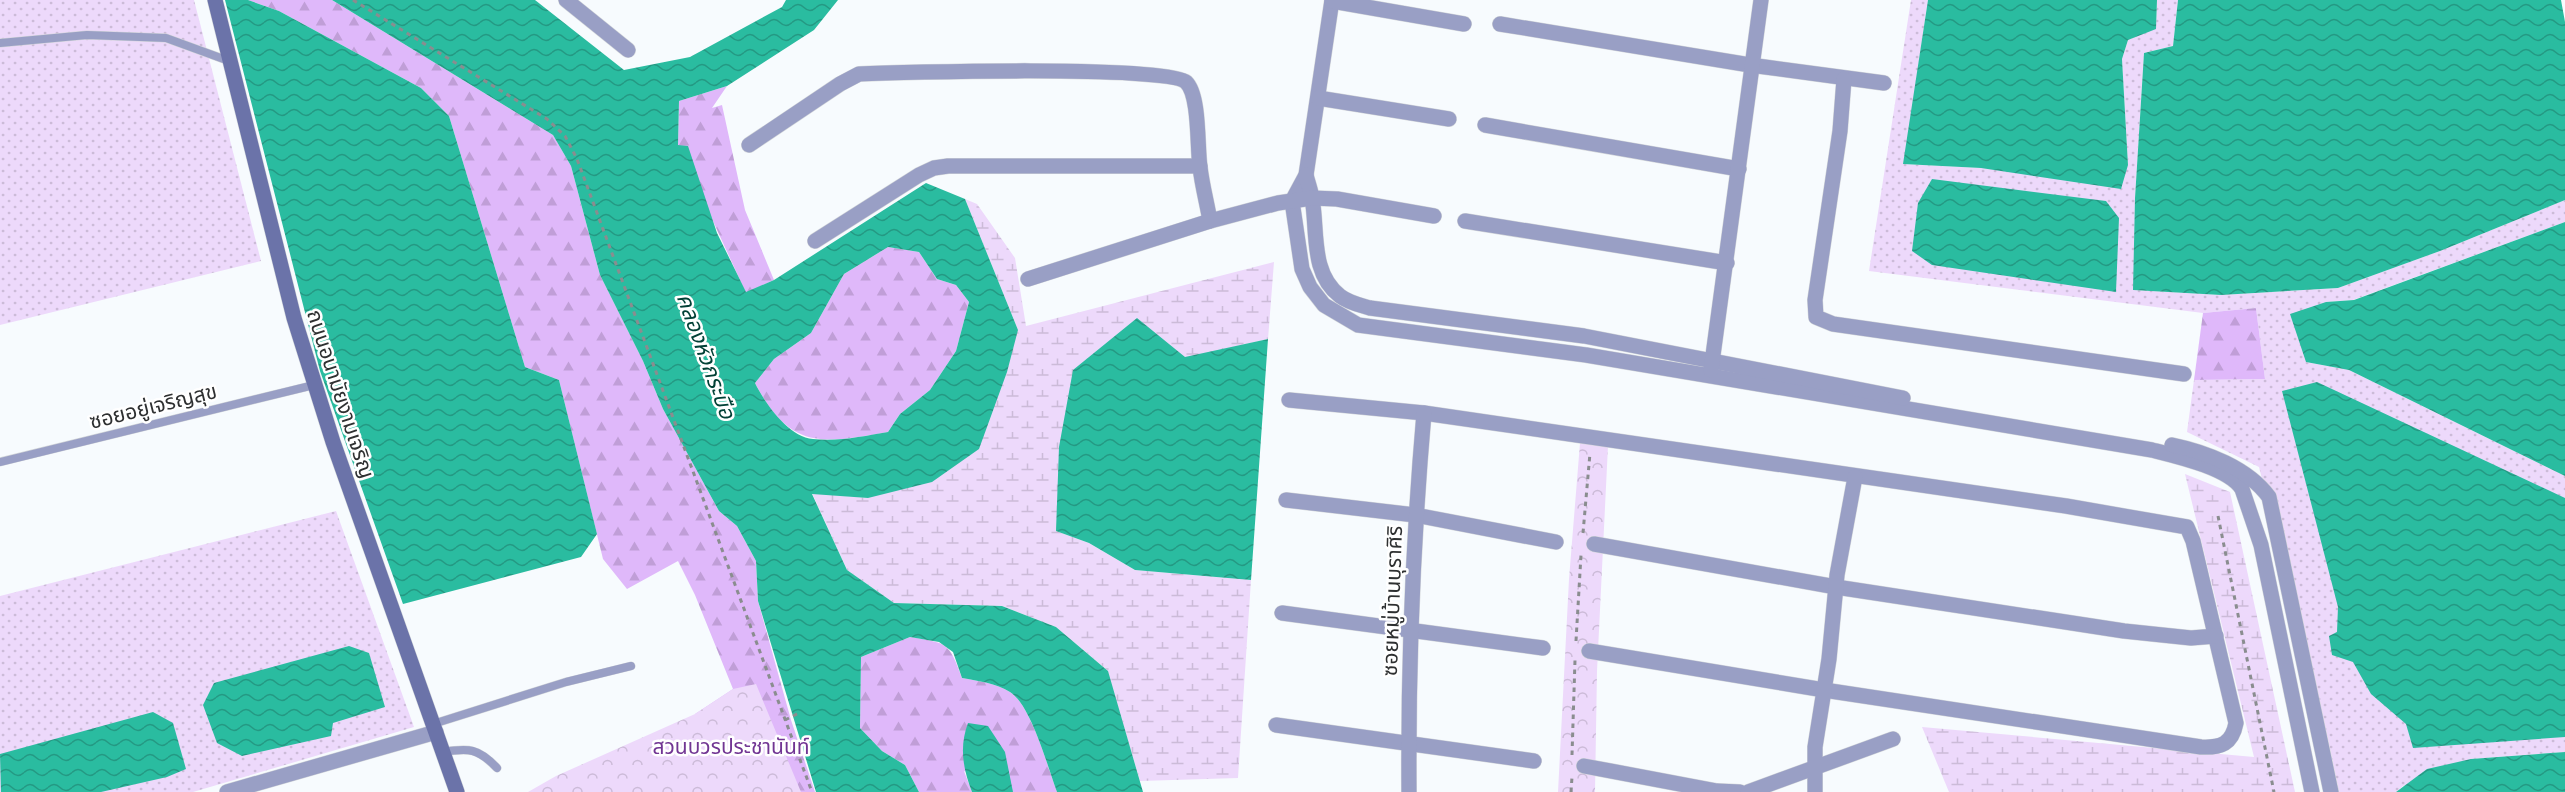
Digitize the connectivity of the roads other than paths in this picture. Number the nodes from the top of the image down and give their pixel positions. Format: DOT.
graph roads {
  1 [pos="215,0"];
  2 [pos="566,0"];
  3 [pos="1761,0"];
  4 [pos="1332,1"];
  5 [pos="1464,24"];
  6 [pos="1500,24"];
  7 [pos="0,43"];
  8 [pos="628,50"];
  9 [pos="231,61"];
  10 [pos="1750,65"];
  11 [pos="1844,79"];
  12 [pos="1884,83"];
  13 [pos="1318,98"];
  14 [pos="1449,119"];
  15 [pos="1485,125"];
  16 [pos="749,145"];
  17 [pos="1200,166"];
  18 [pos="1739,169"];
  19 [pos="1306,175"];
  20 [pos="1312,198"];
  21 [pos="1292,201"];
  22 [pos="1434,216"];
  23 [pos="1210,221"];
  24 [pos="1466,221"];
  25 [pos="814,241"];
  26 [pos="1727,263"];
  27 [pos="1028,279"];
  28 [pos="1370,309"];
  29 [pos="1496,325"];
  30 [pos="1366,326"];
  31 [pos="1494,343"];
  32 [pos="1712,360"];
  33 [pos="2184,374"];
  34 [pos="1710,376"];
  35 [pos="314,385"];
  36 [pos="1289,400"];
  37 [pos="1424,412"];
  38 [pos="0,462"];
  39 [pos="1855,477"];
  40 [pos="1286,500"];
  41 [pos="1415,515"];
  42 [pos="1556,542"];
  43 [pos="1586,542"];
  44 [pos="1836,587"];
  45 [pos="1282,613"];
  46 [pos="1411,631"];
  47 [pos="2216,636"];
  48 [pos="1543,648"];
  49 [pos="1582,652"];
  50 [pos="631,666"];
  51 [pos="1824,690"];
  52 [pos="1276,725"];
  53 [pos="435,728"];
  54 [pos="1893,739"];
  55 [pos="1409,744"];
  56 [pos="443,752"];
  57 [pos="1534,761"];
  58 [pos="1576,763"];
  59 [pos="497,768"];
  60 [pos="1815,768"];
  61 [pos="227,792"];
  62 [pos="457,792"];
  63 [pos="1409,792"];
  64 [pos="1740,792"];
  65 [pos="1748,792"];
  66 [pos="1815,792"];
  67 [pos="2312,792"];
  68 [pos="2331,792"];
  1 -- 9 [label="street, ถนนอนามัยงามเจริญ"];
  2 -- 8 [label="street"];
  3 -- 10 [label="street"];
  4 -- 5 [label="street"];
  4 -- 13 [label="street"];
  6 -- 10 [label="street"];
  7 -- 9 [label="lane"];
  9 -- 35 [label="street, ถนนอนามัยงามเจริญ"];
  10 -- 11 [label="street"];
  10 -- 18 [label="street"];
  11 -- 12 [label="street"];
  11 -- 33 [label="street"];
  13 -- 14 [label="street"];
  13 -- 19 [label="street"];
  15 -- 18 [label="street"];
  16 -- 17 [label="street"];
  17 -- 23 [label="street"];
  17 -- 25 [label="street"];
  18 -- 26 [label="street"];
  19 -- 20 [label="street"];
  19 -- 21 [label="street"];
  20 -- 21 [label="street"];
  20 -- 22 [label="street"];
  20 -- 28 [label="street"];
  21 -- 23 [label="street"];
  21 -- 30 [label="street"];
  23 -- 27 [label="street"];
  24 -- 26 [label="street"];
  26 -- 32 [label="street"];
  28 -- 29 [label="street"];
  28 -- 30 [label="street"];
  29 -- 31 [label="street"];
  29 -- 32 [label="street"];
  30 -- 31 [label="street"];
  31 -- 34 [label="street"];
  32 -- 34 [label="street"];
  32 -- 68 [label="street"];
  34 -- 67 [label="street"];
  35 -- 38 [label="lane, ซอยอยู่เจริญสุข"];
  35 -- 53 [label="street, ถนนอนามัยงามเจริญ"];
  36 -- 37 [label="street"];
  37 -- 39 [label="street"];
  37 -- 41 [label="street, ซอยหมู่บ้านบุราศิริ"];
  39 -- 44 [label="street"];
  39 -- 47 [label="street"];
  40 -- 41 [label="street"];
  41 -- 42 [label="street"];
  41 -- 46 [label="street, ซอยหมู่บ้านบุราศิริ"];
  43 -- 44 [label="street"];
  44 -- 47 [label="street"];
  44 -- 51 [label="street"];
  45 -- 46 [label="street"];
  46 -- 48 [label="street"];
  46 -- 55 [label="street, ซอยหมู่บ้านบุราศิริ"];
  47 -- 51 [label="street"];
  49 -- 51 [label="street"];
  50 -- 53 [label="lane"];
  51 -- 60 [label="street"];
  52 -- 55 [label="street"];
  53 -- 56 [label="street, ถนนอนามัยงามเจริญ"];
  53 -- 61 [label="street"];
  54 -- 60 [label="street"];
  55 -- 57 [label="street"];
  55 -- 63 [label="street, ซอยหมู่บ้านบุราศิริ"];
  56 -- 59 [label="lane"];
  56 -- 62 [label="street, ถนนอนามัยงามเจริญ"];
  58 -- 64 [label="street"];
  60 -- 65 [label="street"];
  60 -- 66 [label="street"];
}
